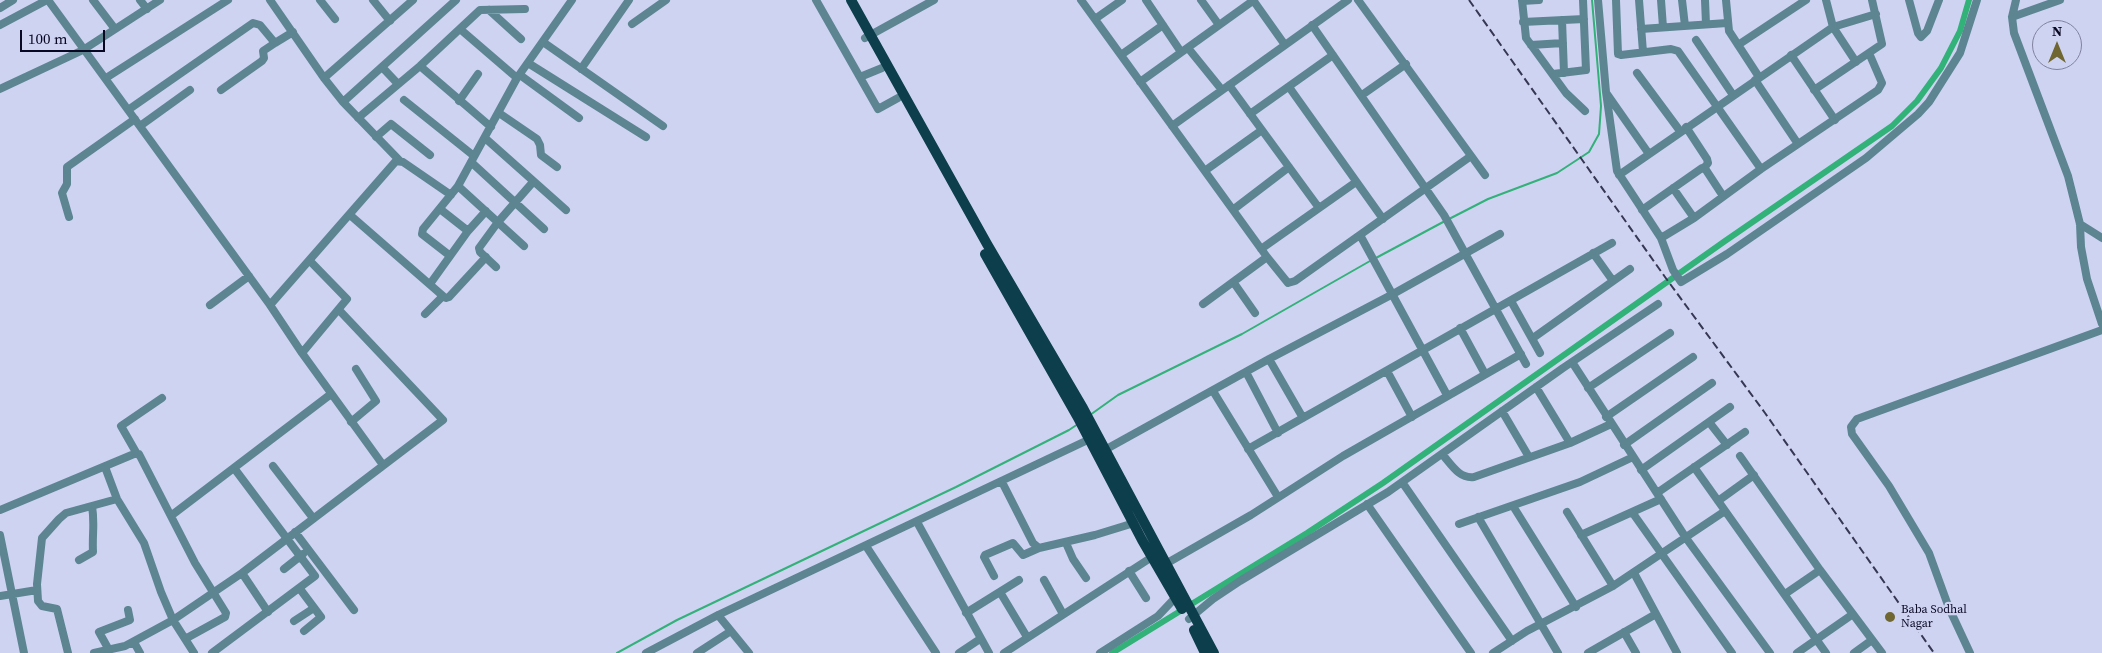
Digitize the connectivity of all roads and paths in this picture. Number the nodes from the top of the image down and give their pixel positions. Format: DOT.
graph roads {
  1 [pos="13,0"];
  2 [pos="47,0"];
  3 [pos="93,0"];
  4 [pos="140,0"];
  5 [pos="160,0"];
  6 [pos="228,0"];
  7 [pos="270,0"];
  8 [pos="320,0"];
  9 [pos="373,0"];
  10 [pos="413,0"];
  11 [pos="456,0"];
  12 [pos="481,0"];
  13 [pos="572,0"];
  14 [pos="630,0"];
  15 [pos="666,0"];
  16 [pos="816,0"];
  17 [pos="844,0"];
  18 [pos="851,0"];
  19 [pos="934,0"];
  20 [pos="1082,0"];
  21 [pos="1122,0"];
  22 [pos="1146,0"];
  23 [pos="1201,0"];
  24 [pos="1253,0"];
  25 [pos="1348,0"];
  26 [pos="1358,0"];
  27 [pos="1522,0"];
  28 [pos="1539,0"];
  29 [pos="1583,0"];
  30 [pos="1598,0"];
  31 [pos="1616,0"];
  32 [pos="1639,0"];
  33 [pos="1661,0"];
  34 [pos="1682,0"];
  35 [pos="1705,0"];
  36 [pos="1726,0"];
  37 [pos="1806,0"];
  38 [pos="1826,0"];
  39 [pos="1872,0"];
  40 [pos="1910,0"];
  41 [pos="1939,0"];
  42 [pos="1977,0"];
  43 [pos="2016,0"];
  44 [pos="2060,0"];
  45 [pos="0,8"];
  46 [pos="147,9"];
  47 [pos="524,9"];
  48 [pos="485,10"];
  49 [pos="1876,14"];
  50 [pos="2012,17"];
  51 [pos="335,19"];
  52 [pos="1095,19"];
  53 [pos="1584,19"];
  54 [pos="1562,20"];
  55 [pos="390,21"];
  56 [pos="1523,22"];
  57 [pos="1727,23"];
  58 [pos="632,24"];
  59 [pos="1706,24"];
  60 [pos="0,25"];
  61 [pos="1163,25"];
  62 [pos="1219,25"];
  63 [pos="1312,25"];
  64 [pos="1685,26"];
  65 [pos="1664,27"];
  66 [pos="1834,27"];
  67 [pos="1641,28"];
  68 [pos="115,29"];
  69 [pos="460,29"];
  70 [pos="294,32"];
  71 [pos="868,36"];
  72 [pos="521,39"];
  73 [pos="1696,40"];
  74 [pos="543,42"];
  75 [pos="275,43"];
  76 [pos="1563,43"];
  77 [pos="1285,45"];
  78 [pos="1531,45"];
  79 [pos="1738,45"];
  80 [pos="84,50"];
  81 [pos="1185,50"];
  82 [pos="1643,52"];
  83 [pos="1868,53"];
  84 [pos="1121,55"];
  85 [pos="1333,55"];
  86 [pos="1791,55"];
  87 [pos="1856,62"];
  88 [pos="528,64"];
  89 [pos="1406,64"];
  90 [pos="382,66"];
  91 [pos="420,66"];
  92 [pos="882,68"];
  93 [pos="581,69"];
  94 [pos="1564,73"];
  95 [pos="1638,73"];
  96 [pos="478,74"];
  97 [pos="1553,74"];
  98 [pos="519,76"];
  99 [pos="106,78"];
  100 [pos="324,78"];
  101 [pos="860,78"];
  102 [pos="1757,79"];
  103 [pos="1140,82"];
  104 [pos="398,84"];
  105 [pos="1229,85"];
  106 [pos="1289,87"];
  107 [pos="0,89"];
  108 [pos="190,90"];
  109 [pos="221,90"];
  110 [pos="1222,90"];
  111 [pos="1814,90"];
  112 [pos="1606,92"];
  113 [pos="1733,95"];
  114 [pos="1362,96"];
  115 [pos="898,98"];
  116 [pos="404,100"];
  117 [pos="459,101"];
  118 [pos="343,102"];
  119 [pos="1716,107"];
  120 [pos="128,110"];
  121 [pos="1584,111"];
  122 [pos="499,113"];
  123 [pos="1250,114"];
  124 [pos="358,118"];
  125 [pos="579,118"];
  126 [pos="1835,120"];
  127 [pos="137,122"];
  128 [pos="663,126"];
  129 [pos="1172,126"];
  130 [pos="491,127"];
  131 [pos="1683,129"];
  132 [pos="1262,130"];
  133 [pos="376,137"];
  134 [pos="646,137"];
  135 [pos="485,138"];
  136 [pos="1798,144"];
  137 [pos="1649,154"];
  138 [pos="430,155"];
  139 [pos="1470,156"];
  140 [pos="473,159"];
  141 [pos="400,161"];
  142 [pos="556,167"];
  143 [pos="1289,167"];
  144 [pos="1704,168"];
  145 [pos="1761,169"];
  146 [pos="1206,170"];
  147 [pos="1485,175"];
  148 [pos="1619,175"];
  149 [pos="533,182"];
  150 [pos="1356,182"];
  151 [pos="458,186"];
  152 [pos="1425,188"];
  153 [pos="1673,188"];
  154 [pos="451,195"];
  155 [pos="1723,196"];
  156 [pos="515,203"];
  157 [pos="1319,208"];
  158 [pos="440,209"];
  159 [pos="1234,209"];
  160 [pos="566,210"];
  161 [pos="1642,210"];
  162 [pos="486,212"];
  163 [pos="350,215"];
  164 [pos="69,217"];
  165 [pos="1694,218"];
  166 [pos="1383,219"];
  167 [pos="498,222"];
  168 [pos="2080,224"];
  169 [pos="544,229"];
  170 [pos="468,230"];
  171 [pos="1500,234"];
  172 [pos="1360,235"];
  173 [pos="1661,238"];
  174 [pos="2102,238"];
  175 [pos="1612,243"];
  176 [pos="524,246"];
  177 [pos="1261,249"];
  178 [pos="1466,253"];
  179 [pos="1594,253"];
  180 [pos="449,255"];
  181 [pos="486,257"];
  182 [pos="1267,257"];
  183 [pos="310,261"];
  184 [pos="496,266"];
  185 [pos="1630,269"];
  186 [pos="249,276"];
  187 [pos="1613,281"];
  188 [pos="1234,282"];
  189 [pos="430,284"];
  190 [pos="1393,294"];
  191 [pos="443,296"];
  192 [pos="1511,301"];
  193 [pos="1203,304"];
  194 [pos="1658,304"];
  195 [pos="210,305"];
  196 [pos="270,305"];
  197 [pos="1495,309"];
  198 [pos="339,310"];
  199 [pos="1255,313"];
  200 [pos="425,314"];
  201 [pos="2102,324"];
  202 [pos="1460,328"];
  203 [pos="2102,330"];
  204 [pos="1670,333"];
  205 [pos="1533,338"];
  206 [pos="1423,349"];
  207 [pos="1540,353"];
  208 [pos="302,354"];
  209 [pos="1521,354"];
  210 [pos="1693,357"];
  211 [pos="1270,359"];
  212 [pos="1572,362"];
  213 [pos="1526,364"];
  214 [pos="356,369"];
  215 [pos="1387,371"];
  216 [pos="1246,372"];
  217 [pos="1485,374"];
  218 [pos="1712,383"];
  219 [pos="1536,387"];
  220 [pos="1588,388"];
  221 [pos="1213,391"];
  222 [pos="331,394"];
  223 [pos="1447,395"];
  224 [pos="162,398"];
  225 [pos="1730,407"];
  226 [pos="1502,411"];
  227 [pos="1081,413"];
  228 [pos="1412,417"];
  229 [pos="1303,418"];
  230 [pos="1608,420"];
  231 [pos="351,422"];
  232 [pos="1710,422"];
  233 [pos="1745,432"];
  234 [pos="1278,433"];
  235 [pos="1094,437"];
  236 [pos="1570,443"];
  237 [pos="1624,445"];
  238 [pos="1727,445"];
  239 [pos="1248,450"];
  240 [pos="1102,452"];
  241 [pos="137,454"];
  242 [pos="1442,454"];
  243 [pos="1740,456"];
  244 [pos="1529,457"];
  245 [pos="1633,457"];
  246 [pos="383,465"];
  247 [pos="273,466"];
  248 [pos="105,467"];
  249 [pos="1694,467"];
  250 [pos="234,468"];
  251 [pos="1641,470"];
  252 [pos="1754,475"];
  253 [pos="1002,482"];
  254 [pos="1402,482"];
  255 [pos="1659,496"];
  256 [pos="1278,497"];
  257 [pos="117,499"];
  258 [pos="1718,501"];
  259 [pos="1367,504"];
  260 [pos="92,506"];
  261 [pos="1513,506"];
  262 [pos="0,510"];
  263 [pos="1725,511"];
  264 [pos="1567,512"];
  265 [pos="1632,512"];
  266 [pos="172,515"];
  267 [pos="1478,517"];
  268 [pos="314,518"];
  269 [pos="917,522"];
  270 [pos="1134,523"];
  271 [pos="1459,524"];
  272 [pos="295,532"];
  273 [pos="0,535"];
  274 [pos="1581,535"];
  275 [pos="1686,538"];
  276 [pos="287,539"];
  277 [pos="1066,543"];
  278 [pos="866,546"];
  279 [pos="1039,548"];
  280 [pos="308,549"];
  281 [pos="2,551"];
  282 [pos="1662,555"];
  283 [pos="300,556"];
  284 [pos="1152,557"];
  285 [pos="79,560"];
  286 [pos="1162,566"];
  287 [pos="284,569"];
  288 [pos="1820,570"];
  289 [pos="1129,571"];
  290 [pos="1634,573"];
  291 [pos="242,574"];
  292 [pos="994,576"];
  293 [pos="1086,578"];
  294 [pos="1019,580"];
  295 [pos="1044,580"];
  296 [pos="1613,586"];
  297 [pos="300,589"];
  298 [pos="37,590"];
  299 [pos="212,592"];
  300 [pos="1000,592"];
  301 [pos="1785,594"];
  302 [pos="12,595"];
  303 [pos="0,596"];
  304 [pos="1146,598"];
  305 [pos="1179,599"];
  306 [pos="1576,607"];
  307 [pos="314,608"];
  308 [pos="128,610"];
  309 [pos="354,610"];
  310 [pos="268,612"];
  311 [pos="966,613"];
  312 [pos="1063,614"];
  313 [pos="1656,614"];
  314 [pos="1854,614"];
  315 [pos="718,615"];
  316 [pos="1190,616"];
  317 [pos="173,620"];
  318 [pos="294,621"];
  319 [pos="1541,624"];
  320 [pos="304,631"];
  321 [pos="731,631"];
  322 [pos="1624,632"];
  323 [pos="185,638"];
  324 [pos="1027,638"];
  325 [pos="980,639"];
  326 [pos="1816,639"];
  327 [pos="1872,640"];
  328 [pos="1512,641"];
  329 [pos="131,644"];
  330 [pos="101,652"];
  331 [pos="1799,652"];
  332 [pos="24,653"];
  333 [pos="68,653"];
  334 [pos="140,653"];
  335 [pos="194,653"];
  336 [pos="212,653"];
  337 [pos="646,653"];
  338 [pos="697,653"];
  339 [pos="749,653"];
  340 [pos="936,653"];
  341 [pos="959,653"];
  342 [pos="989,653"];
  343 [pos="1004,653"];
  344 [pos="1100,653"];
  345 [pos="1206,653"];
  346 [pos="1214,653"];
  347 [pos="1471,653"];
  348 [pos="1493,653"];
  349 [pos="1558,653"];
  350 [pos="1588,653"];
  351 [pos="1636,653"];
  352 [pos="1677,653"];
  353 [pos="1732,653"];
  354 [pos="1770,653"];
  355 [pos="1826,653"];
  356 [pos="1854,653"];
  357 [pos="1882,653"];
  358 [pos="1970,653"];
  1 -- 45 [label="street"];
  2 -- 60 [label="street"];
  2 -- 80 [label="street"];
  3 -- 68 [label="street"];
  4 -- 46 [label="street"];
  5 -- 46 [label="street"];
  6 -- 99 [label="street"];
  7 -- 70 [label="street"];
  8 -- 51 [label="street"];
  9 -- 55 [label="street"];
  10 -- 55 [label="street"];
  11 -- 90 [label="street"];
  12 -- 48 [label="street"];
  13 -- 74 [label="street"];
  14 -- 93 [label="street"];
  15 -- 58 [label="street"];
  16 -- 101 [label="street"];
  17 -- 71 [label="main road"];
  18 -- 71 [label="main road"];
  19 -- 71 [label="street"];
  20 -- 52 [label="street"];
  21 -- 52 [label="street"];
  22 -- 61 [label="street"];
  23 -- 62 [label="street"];
  24 -- 62 [label="street"];
  24 -- 77 [label="street"];
  25 -- 63 [label="street"];
  26 -- 89 [label="street"];
  27 -- 28 [label="street"];
  27 -- 56 [label="street"];
  29 -- 53 [label="street"];
  30 -- 112 [label="street"];
  31 -- 82 [label="street"];
  32 -- 67 [label="street"];
  33 -- 65 [label="street"];
  34 -- 64 [label="street"];
  35 -- 59 [label="street"];
  36 -- 57 [label="street"];
  37 -- 79 [label="street"];
  38 -- 66 [label="street"];
  39 -- 49 [label="street"];
  40 -- 41 [label="street"];
  42 -- 173 [label="street"];
  43 -- 50 [label="street"];
  44 -- 50 [label="street"];
  46 -- 68 [label="street"];
  47 -- 48 [label="street"];
  48 -- 69 [label="street"];
  48 -- 72 [label="street"];
  49 -- 66 [label="street"];
  49 -- 83 [label="street"];
  50 -- 168 [label="street"];
  52 -- 84 [label="street"];
  53 -- 54 [label="street"];
  53 -- 94 [label="street"];
  54 -- 56 [label="street"];
  54 -- 76 [label="street"];
  55 -- 100 [label="street"];
  56 -- 78 [label="street"];
  57 -- 59 [label="street"];
  57 -- 79 [label="street"];
  59 -- 64 [label="street"];
  61 -- 81 [label="street"];
  61 -- 84 [label="street"];
  62 -- 81 [label="street"];
  63 -- 77 [label="street"];
  63 -- 85 [label="street"];
  64 -- 65 [label="street"];
  65 -- 67 [label="street"];
  66 -- 86 [label="street"];
  66 -- 87 [label="street"];
  67 -- 82 [label="street"];
  68 -- 80 [label="street"];
  69 -- 91 [label="street"];
  69 -- 98 [label="street"];
  70 -- 75 [label="street"];
  70 -- 100 [label="street"];
  71 -- 92 [label="main road"];
  71 -- 227 [label="main road"];
  73 -- 113 [label="street"];
  74 -- 88 [label="street"];
  74 -- 93 [label="street"];
  75 -- 109 [label="street"];
  75 -- 120 [label="street"];
  76 -- 78 [label="street"];
  76 -- 94 [label="street"];
  77 -- 105 [label="street"];
  78 -- 97 [label="street"];
  79 -- 102 [label="street"];
  80 -- 99 [label="street"];
  80 -- 107 [label="street"];
  81 -- 103 [label="street"];
  81 -- 110 [label="street"];
  82 -- 119 [label="street"];
  83 -- 87 [label="street"];
  83 -- 126 [label="street"];
  84 -- 103 [label="street"];
  85 -- 106 [label="street"];
  85 -- 114 [label="street"];
  86 -- 102 [label="street"];
  86 -- 111 [label="street"];
  87 -- 111 [label="street"];
  88 -- 98 [label="street"];
  88 -- 134 [label="street"];
  89 -- 114 [label="street"];
  89 -- 139 [label="street"];
  90 -- 104 [label="street"];
  90 -- 118 [label="street"];
  91 -- 104 [label="street"];
  91 -- 117 [label="street"];
  92 -- 101 [label="street"];
  92 -- 115 [label="main road"];
  93 -- 128 [label="street"];
  94 -- 97 [label="street"];
  95 -- 131 [label="street"];
  96 -- 117 [label="street"];
  97 -- 121 [label="street"];
  98 -- 122 [label="street"];
  98 -- 125 [label="street"];
  99 -- 120 [label="street"];
  100 -- 118 [label="street"];
  101 -- 115 [label="street"];
  102 -- 113 [label="street"];
  102 -- 136 [label="street"];
  103 -- 129 [label="street"];
  104 -- 124 [label="street"];
  105 -- 110 [label="street"];
  105 -- 123 [label="street"];
  106 -- 123 [label="street"];
  106 -- 150 [label="street"];
  108 -- 127 [label="street"];
  110 -- 129 [label="street"];
  111 -- 126 [label="street"];
  112 -- 137 [label="street"];
  112 -- 148 [label="street"];
  113 -- 119 [label="street"];
  114 -- 152 [label="street"];
  115 -- 227 [label="main road"];
  116 -- 140 [label="street"];
  117 -- 130 [label="street"];
  118 -- 124 [label="street"];
  119 -- 131 [label="street"];
  119 -- 145 [label="street"];
  120 -- 127 [label="street"];
  122 -- 130 [label="street"];
  122 -- 142 [label="street"];
  123 -- 132 [label="street"];
  124 -- 133 [label="street"];
  126 -- 136 [label="street"];
  127 -- 164 [label="street"];
  127 -- 186 [label="street"];
  129 -- 146 [label="street"];
  130 -- 135 [label="street"];
  131 -- 137 [label="street"];
  131 -- 144 [label="street"];
  132 -- 143 [label="street"];
  132 -- 146 [label="street"];
  133 -- 138 [label="street"];
  133 -- 141 [label="street"];
  135 -- 140 [label="street"];
  135 -- 149 [label="street"];
  136 -- 145 [label="street"];
  137 -- 148 [label="street"];
  139 -- 147 [label="street"];
  139 -- 152 [label="street"];
  140 -- 151 [label="street"];
  140 -- 156 [label="street"];
  141 -- 154 [label="street"];
  141 -- 163 [label="street"];
  143 -- 157 [label="street"];
  143 -- 159 [label="street"];
  144 -- 153 [label="street"];
  144 -- 155 [label="street"];
  145 -- 155 [label="street"];
  146 -- 159 [label="street"];
  148 -- 161 [label="street"];
  149 -- 156 [label="street"];
  149 -- 160 [label="street"];
  150 -- 157 [label="street"];
  150 -- 166 [label="street"];
  151 -- 154 [label="street"];
  151 -- 162 [label="street"];
  152 -- 166 [label="street"];
  152 -- 178 [label="street"];
  153 -- 161 [label="street"];
  153 -- 165 [label="street"];
  154 -- 158 [label="street"];
  155 -- 165 [label="street"];
  156 -- 167 [label="street"];
  156 -- 169 [label="street"];
  157 -- 177 [label="street"];
  158 -- 170 [label="street"];
  158 -- 180 [label="street"];
  159 -- 177 [label="street"];
  161 -- 173 [label="street"];
  162 -- 167 [label="street"];
  162 -- 170 [label="street"];
  163 -- 183 [label="street"];
  163 -- 189 [label="street"];
  165 -- 173 [label="street"];
  166 -- 172 [label="street"];
  167 -- 176 [label="street"];
  167 -- 181 [label="street"];
  168 -- 174 [label="street"];
  168 -- 201 [label="street"];
  170 -- 180 [label="street"];
  171 -- 178 [label="street"];
  172 -- 182 [label="street"];
  172 -- 190 [label="street"];
  175 -- 179 [label="street"];
  177 -- 182 [label="street"];
  178 -- 190 [label="street"];
  178 -- 197 [label="street"];
  179 -- 187 [label="street"];
  179 -- 192 [label="street"];
  180 -- 189 [label="street"];
  181 -- 184 [label="street"];
  181 -- 191 [label="street"];
  182 -- 188 [label="street"];
  183 -- 196 [label="street"];
  183 -- 198 [label="street"];
  185 -- 187 [label="street"];
  186 -- 195 [label="street"];
  186 -- 196 [label="street"];
  187 -- 205 [label="street"];
  188 -- 193 [label="street"];
  188 -- 199 [label="street"];
  189 -- 191 [label="street"];
  190 -- 206 [label="street"];
  190 -- 211 [label="street"];
  191 -- 200 [label="street"];
  192 -- 197 [label="street"];
  192 -- 205 [label="street"];
  194 -- 212 [label="street"];
  196 -- 208 [label="street"];
  197 -- 202 [label="street"];
  197 -- 209 [label="street"];
  198 -- 208 [label="street"];
  198 -- 246 [label="street"];
  202 -- 206 [label="street"];
  202 -- 217 [label="street"];
  203 -- 358 [label="street"];
  204 -- 220 [label="street"];
  205 -- 207 [label="street"];
  206 -- 215 [label="street"];
  206 -- 223 [label="street"];
  208 -- 222 [label="street"];
  209 -- 213 [label="street"];
  209 -- 217 [label="street"];
  210 -- 230 [label="street"];
  211 -- 216 [label="street"];
  211 -- 229 [label="street"];
  212 -- 219 [label="street"];
  212 -- 220 [label="street"];
  214 -- 231 [label="street"];
  215 -- 228 [label="street"];
  215 -- 229 [label="street"];
  216 -- 221 [label="street"];
  216 -- 234 [label="street"];
  217 -- 223 [label="street"];
  218 -- 237 [label="street"];
  219 -- 226 [label="street"];
  219 -- 236 [label="street"];
  220 -- 230 [label="street"];
  221 -- 239 [label="street"];
  221 -- 240 [label="street"];
  222 -- 231 [label="street"];
  222 -- 250 [label="street"];
  223 -- 228 [label="street"];
  224 -- 241 [label="street"];
  225 -- 232 [label="street"];
  226 -- 242 [label="street"];
  226 -- 244 [label="street"];
  227 -- 235 [label="main road"];
  228 -- 256 [label="street"];
  229 -- 234 [label="street"];
  230 -- 236 [label="street"];
  230 -- 237 [label="street"];
  231 -- 246 [label="street"];
  232 -- 238 [label="street"];
  232 -- 251 [label="street"];
  233 -- 238 [label="street"];
  234 -- 239 [label="street"];
  235 -- 240 [label="main road"];
  235 -- 253 [label="street"];
  236 -- 244 [label="street"];
  237 -- 245 [label="street"];
  238 -- 249 [label="street"];
  239 -- 256 [label="street"];
  240 -- 270 [label="main road"];
  240 -- 286 [label="main road"];
  241 -- 248 [label="street"];
  241 -- 266 [label="street"];
  242 -- 244 [label="street"];
  242 -- 254 [label="street"];
  243 -- 252 [label="street"];
  245 -- 251 [label="street"];
  245 -- 261 [label="street"];
  246 -- 268 [label="street"];
  247 -- 268 [label="street"];
  248 -- 257 [label="street"];
  248 -- 262 [label="street"];
  249 -- 255 [label="street"];
  249 -- 258 [label="street"];
  250 -- 266 [label="street"];
  250 -- 276 [label="street"];
  251 -- 255 [label="street"];
  252 -- 258 [label="street"];
  252 -- 288 [label="street"];
  253 -- 269 [label="street"];
  253 -- 279 [label="street"];
  254 -- 259 [label="street"];
  254 -- 328 [label="street"];
  255 -- 265 [label="street"];
  255 -- 275 [label="street"];
  256 -- 286 [label="street"];
  257 -- 260 [label="street"];
  257 -- 317 [label="street"];
  258 -- 263 [label="street"];
  259 -- 316 [label="street"];
  259 -- 347 [label="street"];
  260 -- 285 [label="street"];
  260 -- 298 [label="street"];
  261 -- 267 [label="street"];
  261 -- 306 [label="street"];
  263 -- 275 [label="street"];
  263 -- 301 [label="street"];
  264 -- 274 [label="street"];
  265 -- 274 [label="street"];
  265 -- 282 [label="street"];
  266 -- 299 [label="street"];
  267 -- 271 [label="street"];
  267 -- 319 [label="street"];
  268 -- 272 [label="street"];
  269 -- 278 [label="street"];
  269 -- 311 [label="street"];
  270 -- 277 [label="street"];
  270 -- 284 [label="main road"];
  272 -- 276 [label="street"];
  272 -- 280 [label="street"];
  273 -- 281 [label="street"];
  274 -- 296 [label="street"];
  275 -- 282 [label="street"];
  275 -- 354 [label="street"];
  276 -- 283 [label="street"];
  276 -- 291 [label="street"];
  277 -- 279 [label="street"];
  277 -- 293 [label="street"];
  278 -- 315 [label="street"];
  278 -- 340 [label="street"];
  279 -- 292 [label="street"];
  280 -- 283 [label="street"];
  280 -- 309 [label="street"];
  281 -- 302 [label="street"];
  282 -- 290 [label="street"];
  282 -- 353 [label="street"];
  283 -- 287 [label="street"];
  283 -- 297 [label="street"];
  284 -- 286 [label="main road"];
  284 -- 289 [label="street"];
  286 -- 305 [label="main road"];
  288 -- 301 [label="street"];
  288 -- 314 [label="street"];
  289 -- 304 [label="street"];
  289 -- 312 [label="street"];
  290 -- 296 [label="street"];
  290 -- 313 [label="street"];
  291 -- 299 [label="street"];
  291 -- 310 [label="street"];
  294 -- 300 [label="street"];
  295 -- 312 [label="street"];
  296 -- 306 [label="street"];
  297 -- 307 [label="street"];
  297 -- 310 [label="street"];
  298 -- 302 [label="street"];
  298 -- 333 [label="street"];
  299 -- 317 [label="street"];
  299 -- 323 [label="street"];
  300 -- 311 [label="street"];
  300 -- 324 [label="street"];
  301 -- 326 [label="street"];
  302 -- 303 [label="street"];
  302 -- 332 [label="street"];
  305 -- 316 [label="main road"];
  305 -- 344 [label="street"];
  306 -- 319 [label="street"];
  307 -- 318 [label="street"];
  307 -- 320 [label="street"];
  308 -- 330 [label="street"];
  310 -- 336 [label="street"];
  311 -- 325 [label="street"];
  312 -- 324 [label="street"];
  313 -- 322 [label="street"];
  313 -- 352 [label="street"];
  314 -- 326 [label="street"];
  314 -- 327 [label="street"];
  315 -- 321 [label="street"];
  315 -- 337 [label="street"];
  316 -- 345 [label="main road"];
  316 -- 346 [label="main road"];
  317 -- 323 [label="street"];
  317 -- 329 [label="street"];
  319 -- 328 [label="street"];
  319 -- 349 [label="street"];
  321 -- 338 [label="street"];
  321 -- 339 [label="street"];
  322 -- 350 [label="street"];
  322 -- 351 [label="street"];
  323 -- 335 [label="street"];
  324 -- 343 [label="street"];
  325 -- 341 [label="street"];
  325 -- 342 [label="street"];
  326 -- 331 [label="street"];
  326 -- 355 [label="street"];
  327 -- 356 [label="street"];
  327 -- 357 [label="street"];
  328 -- 348 [label="street"];
  329 -- 330 [label="street"];
  329 -- 334 [label="street"];
}
